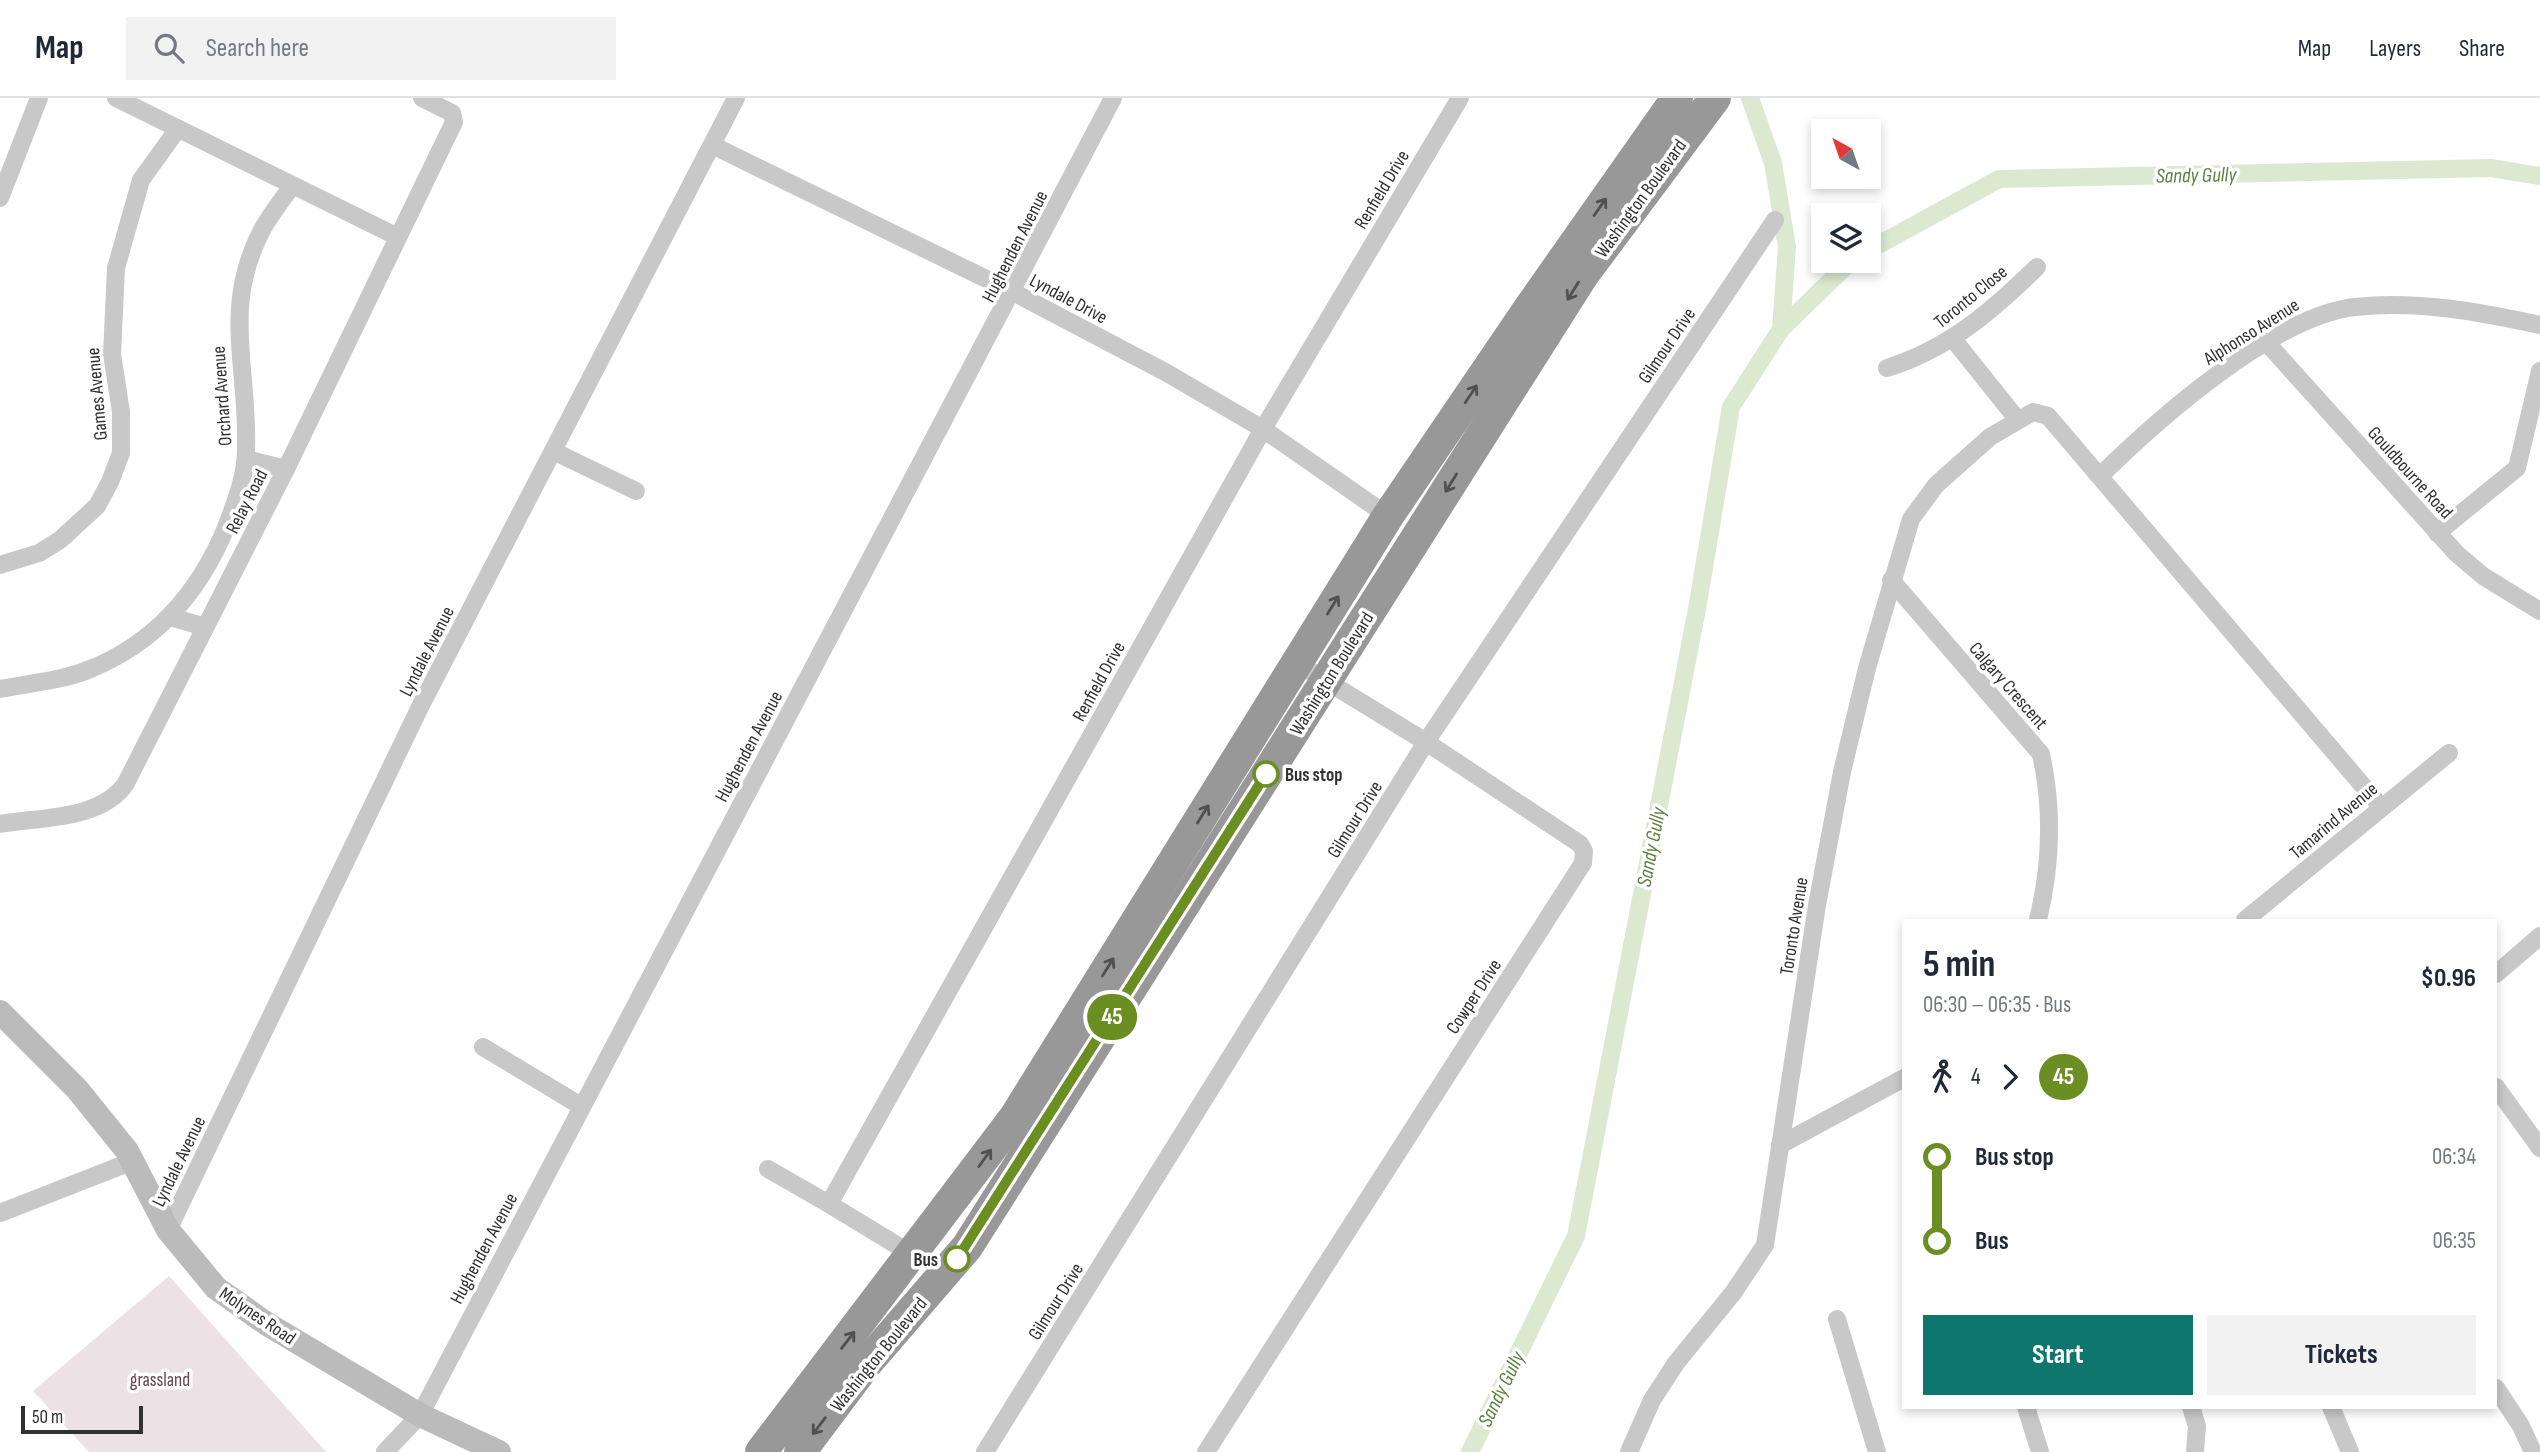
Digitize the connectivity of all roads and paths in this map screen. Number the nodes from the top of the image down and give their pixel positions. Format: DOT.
graph roads {
  1 [pos="39,98"];
  2 [pos="116,98"];
  3 [pos="422,98"];
  4 [pos="736,98"];
  5 [pos="1113,98"];
  6 [pos="1460,98"];
  7 [pos="1677,98"];
  8 [pos="1715,98"];
  9 [pos="177,130"];
  10 [pos="712,145"];
  11 [pos="292,186"];
  12 [pos="0,198"];
  13 [pos="1775,220"];
  14 [pos="398,237"];
  15 [pos="2037,267"];
  16 [pos="1013,292"];
  17 [pos="2540,325"];
  18 [pos="1953,339"];
  19 [pos="2267,343"];
  20 [pos="1887,368"];
  21 [pos="2540,371"];
  22 [pos="2017,419"];
  23 [pos="1263,429"];
  24 [pos="553,451"];
  25 [pos="246,459"];
  26 [pos="286,469"];
  27 [pos="2100,476"];
  28 [pos="636,491"];
  29 [pos="1388,516"];
  30 [pos="2437,533"];
  31 [pos="0,565"];
  32 [pos="1891,580"];
  33 [pos="2540,611"];
  34 [pos="172,617"];
  35 [pos="205,627"];
  36 [pos="1297,663"];
  37 [pos="1324,681"];
  38 [pos="0,689"];
  39 [pos="1426,742"];
  40 [pos="2449,753"];
  41 [pos="2381,807"];
  42 [pos="0,824"];
  43 [pos="2038,919"];
  44 [pos="2246,919"];
  45 [pos="2540,936"];
  46 [pos="2497,973"];
  47 [pos="0,1012"];
  48 [pos="482,1047"];
  49 [pos="1902,1079"];
  50 [pos="2497,1088"];
  51 [pos="581,1106"];
  52 [pos="1780,1145"];
  53 [pos="2540,1148"];
  54 [pos="133,1161"];
  55 [pos="768,1169"];
  56 [pos="829,1204"];
  57 [pos="0,1213"];
  58 [pos="168,1230"];
  59 [pos="913,1255"];
  60 [pos="1837,1319"];
  61 [pos="2497,1390"];
  62 [pos="2027,1409"];
  63 [pos="2192,1409"];
  64 [pos="2332,1409"];
  65 [pos="420,1415"];
  66 [pos="779,1446"];
  67 [pos="385,1452"];
  68 [pos="499,1452"];
  69 [pos="747,1452"];
  70 [pos="985,1452"];
  71 [pos="1206,1452"];
  72 [pos="1629,1452"];
  73 [pos="1877,1452"];
  74 [pos="2040,1452"];
  75 [pos="2195,1452"];
  76 [pos="2350,1452"];
  77 [pos="2533,1452"];
  1 -- 12 [label="street"];
  2 -- 9 [label="street"];
  3 -- 14 [label="street, Relay Road"];
  4 -- 10 [label="street, Lyndale Avenue"];
  5 -- 16 [label="street, Hughenden Avenue"];
  6 -- 23 [label="street, Renfield Drive"];
  29 -- 7 [label="highway, Washington Boulevard, one-way"];
  8 -- 37 [label="highway, Washington Boulevard, one-way"];
  9 -- 11 [label="street"];
  9 -- 31 [label="street, Games Avenue"];
  10 -- 16 [label="street, Lyndale Drive"];
  10 -- 24 [label="street, Lyndale Avenue"];
  11 -- 14 [label="street"];
  11 -- 25 [label="street, Orchard Avenue"];
  13 -- 39 [label="street, Gilmour Drive"];
  14 -- 26 [label="street, Relay Road"];
  15 -- 18 [label="street, Toronto Close"];
  16 -- 23 [label="street, Lyndale Drive"];
  16 -- 51 [label="street, Hughenden Avenue"];
  17 -- 19 [label="street, Alphonso Avenue"];
  18 -- 20 [label="street, Toronto Close"];
  18 -- 22 [label="street"];
  19 -- 27 [label="street, Alphonso Avenue"];
  19 -- 30 [label="street, Gouldbourne Road"];
  21 -- 30 [label="street"];
  22 -- 27 [label="street"];
  22 -- 32 [label="street, Toronto Avenue"];
  23 -- 29 [label="street, Lyndale Drive"];
  23 -- 56 [label="street, Renfield Drive"];
  24 -- 28 [label="street"];
  24 -- 58 [label="street, Lyndale Avenue"];
  25 -- 26 [label="street"];
  25 -- 34 [label="street, Orchard Avenue"];
  26 -- 35 [label="street, Relay Road"];
  27 -- 41 [label="street"];
  36 -- 29 [label="highway, Washington Boulevard, one-way"];
  30 -- 33 [label="street, Gouldbourne Road"];
  32 -- 43 [label="street, Calgary Crescent"];
  32 -- 52 [label="street, Toronto Avenue"];
  34 -- 35 [label="street"];
  34 -- 38 [label="street, Orchard Avenue"];
  35 -- 42 [label="street, Relay Road"];
  36 -- 37 [label="street, Cowper Drive"];
  59 -- 36 [label="highway, Washington Boulevard, one-way"];
  37 -- 39 [label="street, Cowper Drive"];
  37 -- 66 [label="highway, Washington Boulevard, one-way"];
  39 -- 70 [label="street, Gilmour Drive"];
  39 -- 71 [label="street, Cowper Drive"];
  40 -- 41 [label="street, Tamarind Avenue"];
  41 -- 44 [label="street, Tamarind Avenue"];
  45 -- 46 [label="street"];
  47 -- 54 [label="main road, Molynes Road"];
  48 -- 51 [label="street"];
  49 -- 52 [label="street"];
  50 -- 53 [label="street"];
  51 -- 65 [label="street, Hughenden Avenue"];
  52 -- 72 [label="street, Toronto Avenue"];
  54 -- 57 [label="street"];
  54 -- 58 [label="main road, Molynes Road"];
  55 -- 56 [label="street"];
  56 -- 59 [label="street"];
  58 -- 65 [label="main road, Molynes Road"];
  66 -- 59 [label="highway, Washington Boulevard, one-way"];
  60 -- 73 [label="street"];
  61 -- 77 [label="street"];
  62 -- 74 [label="street"];
  63 -- 75 [label="street"];
  64 -- 76 [label="street"];
  65 -- 67 [label="street, Hughenden Avenue"];
  65 -- 68 [label="main road, Molynes Road"];
  66 -- 69 [label="highway"];
}
